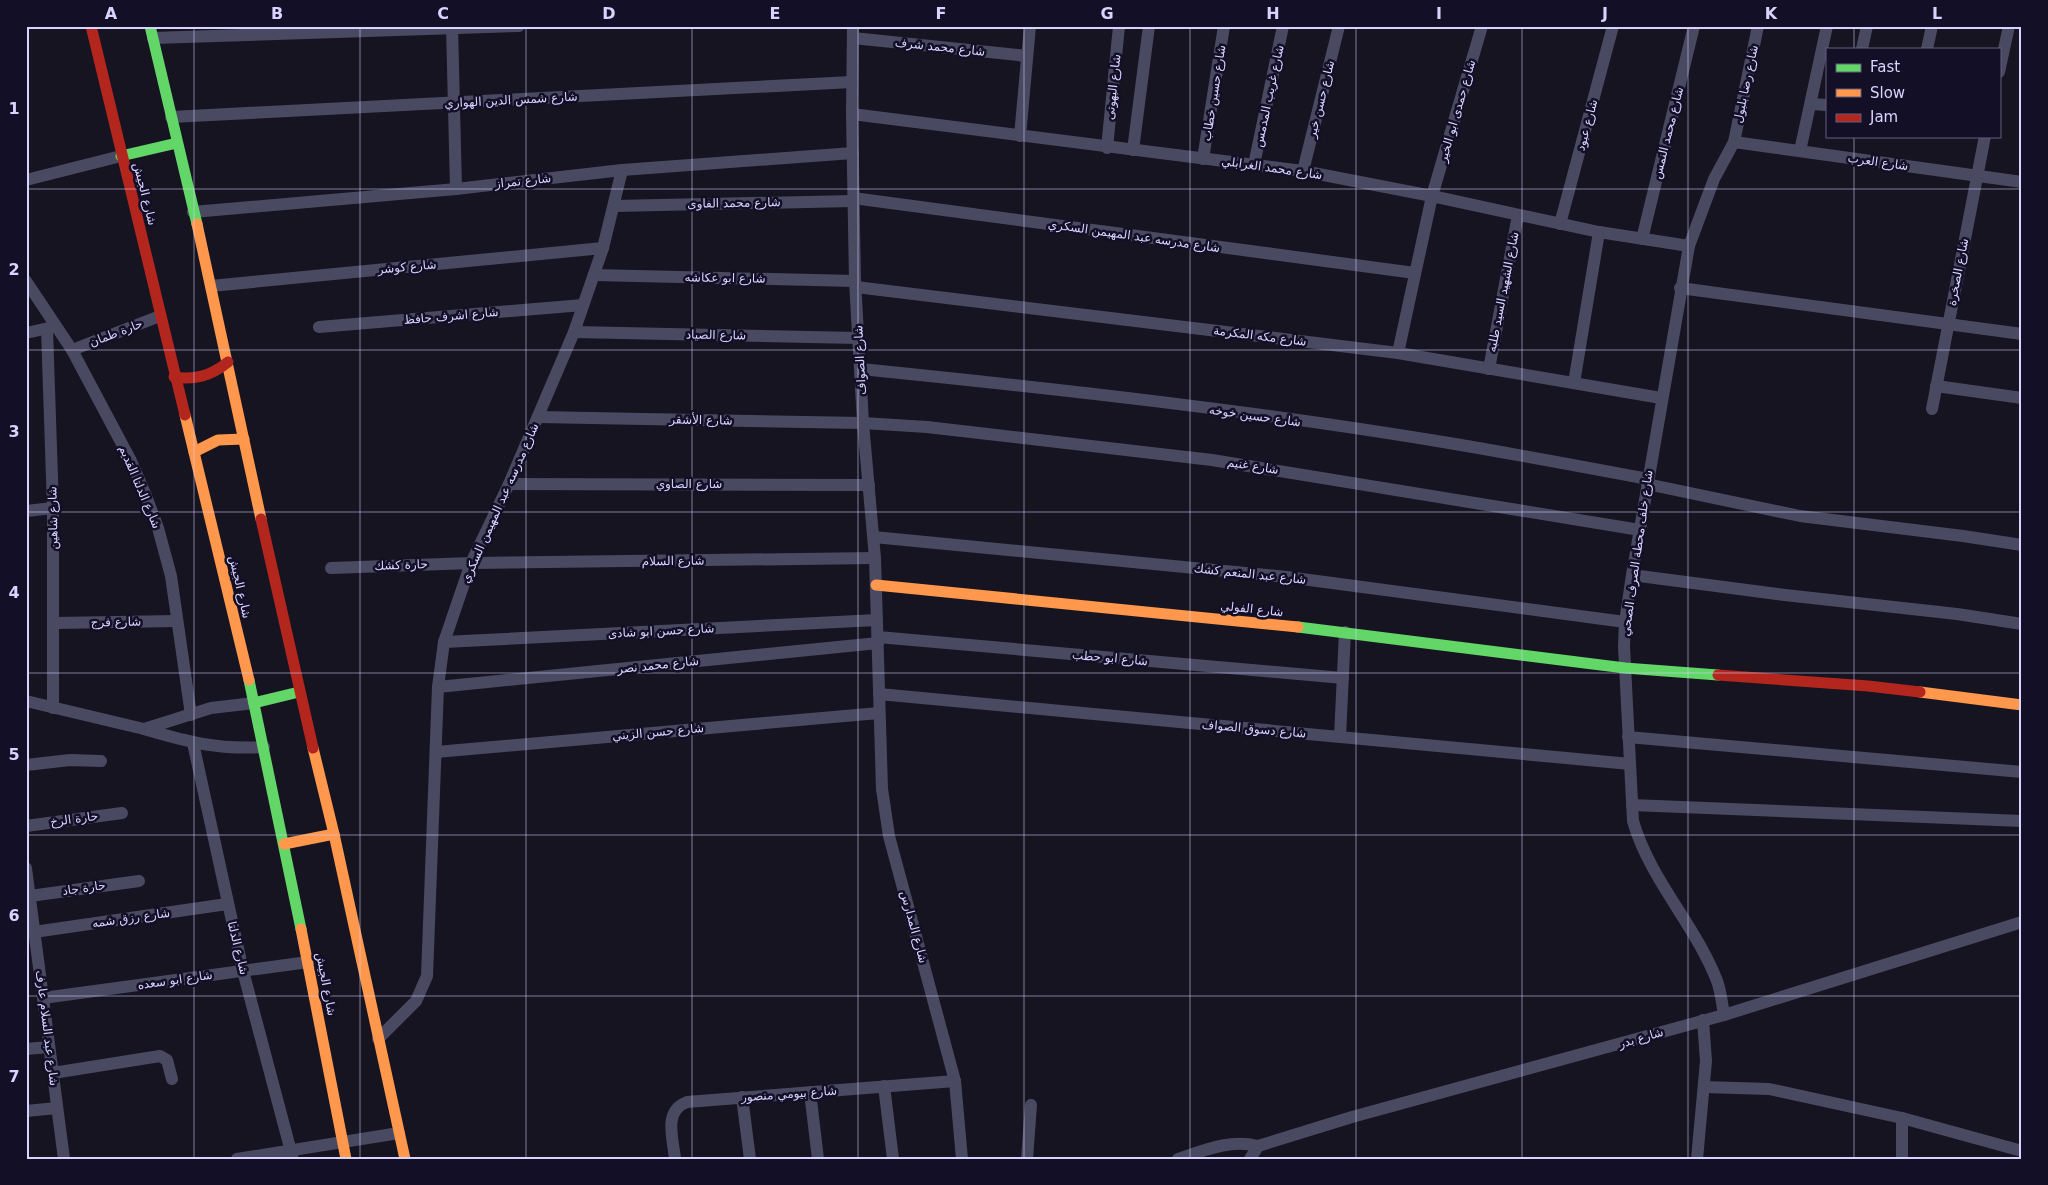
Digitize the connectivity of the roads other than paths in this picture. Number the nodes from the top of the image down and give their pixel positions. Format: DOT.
graph roads {
  1 [pos="91,26"];
  2 [pos="519,26"];
  3 [pos="1030,26"];
  4 [pos="1119,26"];
  5 [pos="1149,26"];
  6 [pos="1224,26"];
  7 [pos="1283,26"];
  8 [pos="1339,26"];
  9 [pos="1482,26"];
  10 [pos="1614,26"];
  11 [pos="1694,26"];
  12 [pos="1758,26"];
  13 [pos="1827,26"];
  14 [pos="1867,26"];
  15 [pos="1932,26"];
  16 [pos="2009,26"];
  17 [pos="452,28"];
  18 [pos="151,32"];
  19 [pos="853,32"];
  20 [pos="1862,48"];
  21 [pos="1928,48"];
  22 [pos="1027,56"];
  23 [pos="2000,67"];
  24 [pos="852,82"];
  25 [pos="454,104"];
  26 [pos="1811,104"];
  27 [pos="1826,105"];
  28 [pos="852,114"];
  29 [pos="170,117"];
  30 [pos="1020,136"];
  31 [pos="1985,138"];
  32 [pos="1734,142"];
  33 [pos="177,143"];
  34 [pos="1107,148"];
  35 [pos="1133,150"];
  36 [pos="1800,151"];
  37 [pos="853,153"];
  38 [pos="121,156"];
  39 [pos="1203,159"];
  40 [pos="1254,165"];
  41 [pos="622,170"];
  42 [pos="1303,171"];
  43 [pos="1978,176"];
  44 [pos="26,180"];
  45 [pos="2022,182"];
  46 [pos="456,189"];
  47 [pos="1432,196"];
  48 [pos="853,199"];
  49 [pos="614,206"];
  50 [pos="193,212"];
  51 [pos="1518,214"];
  52 [pos="1560,224"];
  53 [pos="1599,232"];
  54 [pos="1642,239"];
  55 [pos="1688,246"];
  56 [pos="603,248"];
  57 [pos="1415,273"];
  58 [pos="594,275"];
  59 [pos="26,281"];
  60 [pos="856,284"];
  61 [pos="211,286"];
  62 [pos="1680,288"];
  63 [pos="584,305"];
  64 [pos="160,316"];
  65 [pos="1948,325"];
  66 [pos="52,327"];
  67 [pos="319,327"];
  68 [pos="574,332"];
  69 [pos="26,333"];
  70 [pos="2022,334"];
  71 [pos="858,338"];
  72 [pos="72,350"];
  73 [pos="1398,353"];
  74 [pos="228,362"];
  75 [pos="1489,368"];
  76 [pos="861,369"];
  77 [pos="174,377"];
  78 [pos="1574,383"];
  79 [pos="1936,386"];
  80 [pos="1662,398"];
  81 [pos="2022,398"];
  82 [pos="1932,408"];
  83 [pos="538,417"];
  84 [pos="863,423"];
  85 [pos="244,439"];
  86 [pos="194,452"];
  87 [pos="1648,481"];
  88 [pos="509,484"];
  89 [pos="869,485"];
  90 [pos="53,508"];
  91 [pos="26,511"];
  92 [pos="1640,530"];
  93 [pos="874,537"];
  94 [pos="2022,545"];
  95 [pos="876,558"];
  96 [pos="471,563"];
  97 [pos="331,568"];
  98 [pos="1632,575"];
  99 [pos="876,584"];
  100 [pos="877,620"];
  101 [pos="177,621"];
  102 [pos="1625,622"];
  103 [pos="54,623"];
  104 [pos="2022,624"];
  105 [pos="1345,632"];
  106 [pos="878,640"];
  107 [pos="444,642"];
  108 [pos="1625,668"];
  109 [pos="1343,678"];
  110 [pos="438,687"];
  111 [pos="299,692"];
  112 [pos="879,694"];
  113 [pos="26,701"];
  114 [pos="254,703"];
  115 [pos="2022,705"];
  116 [pos="53,708"];
  117 [pos="879,713"];
  118 [pos="191,715"];
  119 [pos="144,729"];
  120 [pos="1340,737"];
  121 [pos="1628,737"];
  122 [pos="193,743"];
  123 [pos="264,747"];
  124 [pos="436,752"];
  125 [pos="100,760"];
  126 [pos="1630,764"];
  127 [pos="26,765"];
  128 [pos="2022,772"];
  129 [pos="1632,805"];
  130 [pos="122,812"];
  131 [pos="2022,821"];
  132 [pos="26,826"];
  133 [pos="334,834"];
  134 [pos="284,844"];
  135 [pos="26,868"];
  136 [pos="139,881"];
  137 [pos="30,896"];
  138 [pos="227,904"];
  139 [pos="29,918"];
  140 [pos="2022,922"];
  141 [pos="34,932"];
  142 [pos="308,962"];
  143 [pos="243,971"];
  144 [pos="43,998"];
  145 [pos="1724,1015"];
  146 [pos="1703,1020"];
  147 [pos="378,1039"];
  148 [pos="49,1047"];
  149 [pos="26,1049"];
  150 [pos="52,1073"];
  151 [pos="172,1079"];
  152 [pos="955,1081"];
  153 [pos="884,1086"];
  154 [pos="1704,1087"];
  155 [pos="810,1092"];
  156 [pos="742,1097"];
  157 [pos="1031,1105"];
  158 [pos="57,1108"];
  159 [pos="26,1111"];
  160 [pos="1902,1118"];
  161 [pos="399,1133"];
  162 [pos="343,1143"];
  163 [pos="1258,1146"];
  164 [pos="2022,1151"];
  165 [pos="292,1155"];
  166 [pos="64,1159"];
  167 [pos="237,1159"];
  168 [pos="346,1159"];
  169 [pos="405,1159"];
  170 [pos="675,1159"];
  171 [pos="750,1159"];
  172 [pos="818,1159"];
  173 [pos="893,1159"];
  174 [pos="962,1159"];
  175 [pos="1027,1159"];
  176 [pos="1178,1159"];
  177 [pos="1250,1159"];
  178 [pos="1697,1159"];
  179 [pos="1902,1159"];
  1 -- 38 [label="main road, شارع الجيش"];
  2 -- 17 [label="street"];
  3 -- 22 [label="street"];
  4 -- 34 [label="street, شارع البهوتى"];
  5 -- 35 [label="street"];
  6 -- 39 [label="street, شارع حسين خطاب"];
  7 -- 40 [label="street, شارع غريب المدمس"];
  8 -- 42 [label="street, شارع حسن خير"];
  9 -- 47 [label="street, شارع حمدى ابو الخير"];
  10 -- 52 [label="street, شارع عبود"];
  11 -- 54 [label="street, شارع محمد النمس"];
  12 -- 32 [label="street, شارع رضا بلبول"];
  13 -- 26 [label="street"];
  14 -- 20 [label="street"];
  15 -- 21 [label="street"];
  16 -- 23 [label="street"];
  17 -- 18 [label="street"];
  17 -- 25 [label="street"];
  18 -- 29 [label="main road"];
  19 -- 22 [label="street, شارع محمد شرف"];
  19 -- 24 [label="street, شارع الصواف"];
  22 -- 30 [label="street"];
  24 -- 25 [label="street, شارع شمس الدين الهواري"];
  24 -- 28 [label="street, شارع الصواف"];
  25 -- 29 [label="street, شارع شمس الدين الهواري"];
  25 -- 46 [label="street"];
  26 -- 27 [label="street"];
  26 -- 36 [label="street"];
  28 -- 30 [label="street, شارع محمد الغرابلي"];
  28 -- 37 [label="street, شارع الصواف"];
  29 -- 33 [label="main road"];
  30 -- 34 [label="street, شارع محمد الغرابلي"];
  31 -- 43 [label="street, شارع الصخرة"];
  32 -- 36 [label="street, شارع العرب"];
  32 -- 55 [label="street, شارع خلف محطة الصرف الصحي"];
  33 -- 38 [label="main road"];
  33 -- 50 [label="main road"];
  34 -- 35 [label="street, شارع محمد الغرابلي"];
  35 -- 39 [label="street, شارع محمد الغرابلي"];
  36 -- 43 [label="street, شارع العرب"];
  37 -- 41 [label="street, شارع تمراز"];
  37 -- 48 [label="street, شارع الصواف"];
  38 -- 44 [label="street"];
  38 -- 64 [label="main road, شارع الجيش"];
  39 -- 40 [label="street, شارع محمد الغرابلي"];
  40 -- 42 [label="street, شارع محمد الغرابلي"];
  41 -- 46 [label="street, شارع تمراز"];
  41 -- 49 [label="street, شارع مدرسه عبد المهيمن السكري"];
  42 -- 47 [label="street, شارع محمد الغرابلي"];
  43 -- 45 [label="street, شارع العرب"];
  43 -- 65 [label="street, شارع الصخرة"];
  46 -- 50 [label="street, شارع تمراز"];
  47 -- 51 [label="street, شارع محمد الغرابلي"];
  47 -- 57 [label="street, شارع حمدى ابو الخير"];
  48 -- 49 [label="street, شارع محمد الفاوى"];
  48 -- 57 [label="street, شارع مدرسه عبد المهيمن السكري"];
  48 -- 60 [label="street, شارع الصواف"];
  49 -- 56 [label="street, شارع مدرسه عبد المهيمن السكري"];
  50 -- 61 [label="main road"];
  51 -- 52 [label="street, شارع محمد الغرابلي"];
  51 -- 75 [label="street, شارع الشهيد السيد طلبه"];
  52 -- 53 [label="street, شارع محمد الغرابلي"];
  53 -- 54 [label="street, شارع محمد الغرابلي"];
  53 -- 78 [label="street"];
  54 -- 55 [label="street, شارع محمد الغرابلي"];
  55 -- 62 [label="street, شارع خلف محطة الصرف الصحي"];
  56 -- 58 [label="street, شارع مدرسه عبد المهيمن السكري"];
  56 -- 61 [label="street, شارع كوشر"];
  57 -- 73 [label="street, شارع حمدى ابو الخير"];
  58 -- 60 [label="street, شارع ابو عكاشه"];
  58 -- 63 [label="street, شارع مدرسه عبد المهيمن السكري"];
  59 -- 66 [label="street, شارع الدلتا القديم"];
  60 -- 71 [label="street, شارع الصواف"];
  60 -- 73 [label="street, شارع مكه المكرمة"];
  61 -- 74 [label="main road"];
  62 -- 65 [label="street"];
  62 -- 80 [label="street, شارع خلف محطة الصرف الصحي"];
  63 -- 67 [label="street, شارع اشرف حافظ"];
  63 -- 68 [label="street, شارع مدرسه عبد المهيمن السكري"];
  64 -- 72 [label="street, حارة طمان"];
  64 -- 77 [label="main road, شارع الجيش"];
  65 -- 70 [label="street"];
  65 -- 79 [label="street, شارع الصخرة"];
  66 -- 69 [label="street"];
  66 -- 72 [label="street, شارع الدلتا القديم"];
  66 -- 90 [label="street, شارع شاهين"];
  68 -- 71 [label="street, شارع الصياد"];
  68 -- 83 [label="street, شارع مدرسه عبد المهيمن السكري"];
  71 -- 76 [label="street, شارع الصواف"];
  72 -- 101 [label="street, شارع الدلتا القديم"];
  73 -- 75 [label="street, شارع مكه المكرمة"];
  74 -- 77 [label="main road"];
  74 -- 85 [label="main road"];
  75 -- 78 [label="street, شارع مكه المكرمة"];
  76 -- 84 [label="street, شارع الصواف"];
  76 -- 87 [label="street, شارع حسين خوخه"];
  77 -- 86 [label="main road, شارع الجيش"];
  78 -- 80 [label="street, شارع مكه المكرمة"];
  79 -- 81 [label="street"];
  79 -- 82 [label="street, شارع الصخرة"];
  80 -- 87 [label="street, شارع خلف محطة الصرف الصحي"];
  83 -- 84 [label="street, شارع الأشقر"];
  83 -- 88 [label="street, شارع مدرسه عبد المهيمن السكري"];
  84 -- 89 [label="street, شارع الصواف"];
  84 -- 92 [label="street, شارع غنيم"];
  85 -- 86 [label="main road"];
  85 -- 111 [label="main road"];
  86 -- 114 [label="main road, شارع الجيش"];
  87 -- 92 [label="street, شارع خلف محطة الصرف الصحي"];
  87 -- 94 [label="street, شارع حسين خوخه"];
  88 -- 89 [label="street, شارع الصاوي"];
  88 -- 96 [label="street, شارع مدرسه عبد المهيمن السكري"];
  89 -- 93 [label="street, شارع الصواف"];
  90 -- 91 [label="street"];
  90 -- 103 [label="street, شارع شاهين"];
  92 -- 98 [label="street, شارع خلف محطة الصرف الصحي"];
  93 -- 95 [label="street, شارع الصواف"];
  93 -- 102 [label="street, شارع عبد المنعم كشك"];
  95 -- 96 [label="street, شارع السلام"];
  95 -- 99 [label="street, شارع الصواف"];
  96 -- 97 [label="street, حارة كشك"];
  96 -- 107 [label="street, شارع مدرسه عبد المهيمن السكري"];
  98 -- 102 [label="street, شارع خلف محطة الصرف الصحي"];
  98 -- 104 [label="street"];
  99 -- 100 [label="street, شارع الصواف"];
  99 -- 105 [label="main road, شارع الفولي"];
  100 -- 106 [label="street, شارع الصواف"];
  100 -- 107 [label="street, شارع حسن ابو شادى"];
  101 -- 103 [label="street, شارع فرج"];
  101 -- 118 [label="street, شارع الدلتا القديم"];
  102 -- 108 [label="street, شارع خلف محطة الصرف الصحي"];
  103 -- 116 [label="street, شارع شاهين"];
  105 -- 108 [label="main road, شارع الفولي"];
  105 -- 109 [label="street"];
  106 -- 109 [label="street, شارع ابو حطب"];
  106 -- 110 [label="street, شارع محمد نصر"];
  106 -- 112 [label="street, شارع الصواف"];
  107 -- 110 [label="street, شارع مدرسه عبد المهيمن السكري"];
  108 -- 115 [label="main road, شارع الفولي"];
  108 -- 121 [label="street, شارع خلف محطة الصرف الصحي"];
  109 -- 120 [label="street"];
  110 -- 124 [label="street, شارع مدرسه عبد المهيمن السكري"];
  111 -- 114 [label="main road"];
  111 -- 133 [label="main road"];
  112 -- 117 [label="street, شارع المدارس"];
  112 -- 120 [label="street, شارع دسوق الصواف"];
  113 -- 116 [label="street"];
  114 -- 118 [label="street"];
  114 -- 123 [label="main road, شارع الجيش"];
  116 -- 119 [label="street"];
  117 -- 124 [label="street, شارع حسن الزيني"];
  117 -- 152 [label="street, شارع المدارس"];
  118 -- 119 [label="street"];
  119 -- 122 [label="street"];
  120 -- 126 [label="street, شارع دسوق الصواف"];
  121 -- 126 [label="street, شارع خلف محطة الصرف الصحي"];
  121 -- 128 [label="street"];
  122 -- 123 [label="street"];
  122 -- 138 [label="street, شارع الدلتا"];
  123 -- 134 [label="main road, شارع الجيش"];
  124 -- 147 [label="street, شارع مدرسه عبد المهيمن السكري"];
  125 -- 127 [label="street"];
  126 -- 129 [label="street, شارع خلف محطة الصرف الصحي"];
  129 -- 131 [label="street"];
  129 -- 145 [label="street, شارع خلف محطة الصرف الصحي"];
  130 -- 132 [label="street, حارة الرخ"];
  133 -- 134 [label="main road"];
  133 -- 147 [label="main road"];
  134 -- 142 [label="main road, شارع الجيش"];
  135 -- 137 [label="street, شارع عبد السلام عارف"];
  136 -- 137 [label="street, حارة جاد"];
  137 -- 139 [label="street, شارع عبد السلام عارف"];
  138 -- 141 [label="street, شارع رزق شمه"];
  138 -- 143 [label="street, شارع الدلتا"];
  139 -- 141 [label="street, شارع عبد السلام عارف"];
  140 -- 145 [label="street, شارع بدر"];
  141 -- 144 [label="street, شارع عبد السلام عارف"];
  142 -- 143 [label="street, شارع ابو سعده"];
  142 -- 162 [label="main road, شارع الجيش"];
  143 -- 144 [label="street, شارع ابو سعده"];
  143 -- 165 [label="street, شارع الدلتا"];
  144 -- 148 [label="street, شارع عبد السلام عارف"];
  145 -- 146 [label="street, شارع بدر"];
  146 -- 154 [label="street"];
  146 -- 163 [label="street, شارع بدر"];
  147 -- 161 [label="main road"];
  148 -- 149 [label="street"];
  148 -- 150 [label="street, شارع عبد السلام عارف"];
  150 -- 151 [label="street"];
  150 -- 158 [label="street, شارع عبد السلام عارف"];
  152 -- 153 [label="street, شارع بيومي منصور"];
  152 -- 174 [label="street, شارع المدارس"];
  153 -- 155 [label="street, شارع بيومي منصور"];
  153 -- 173 [label="street"];
  154 -- 160 [label="street"];
  154 -- 178 [label="street"];
  155 -- 156 [label="street, شارع بيومي منصور"];
  155 -- 172 [label="street"];
  156 -- 170 [label="street, شارع بيومي منصور"];
  156 -- 171 [label="street"];
  157 -- 175 [label="street"];
  158 -- 159 [label="street"];
  158 -- 166 [label="street, شارع عبد السلام عارف"];
  160 -- 164 [label="street"];
  160 -- 179 [label="street"];
  161 -- 162 [label="street"];
  161 -- 169 [label="main road"];
  162 -- 165 [label="street"];
  162 -- 168 [label="main road, شارع الجيش"];
  163 -- 176 [label="street, شارع بدر"];
  163 -- 177 [label="street"];
  165 -- 167 [label="street"];
}
